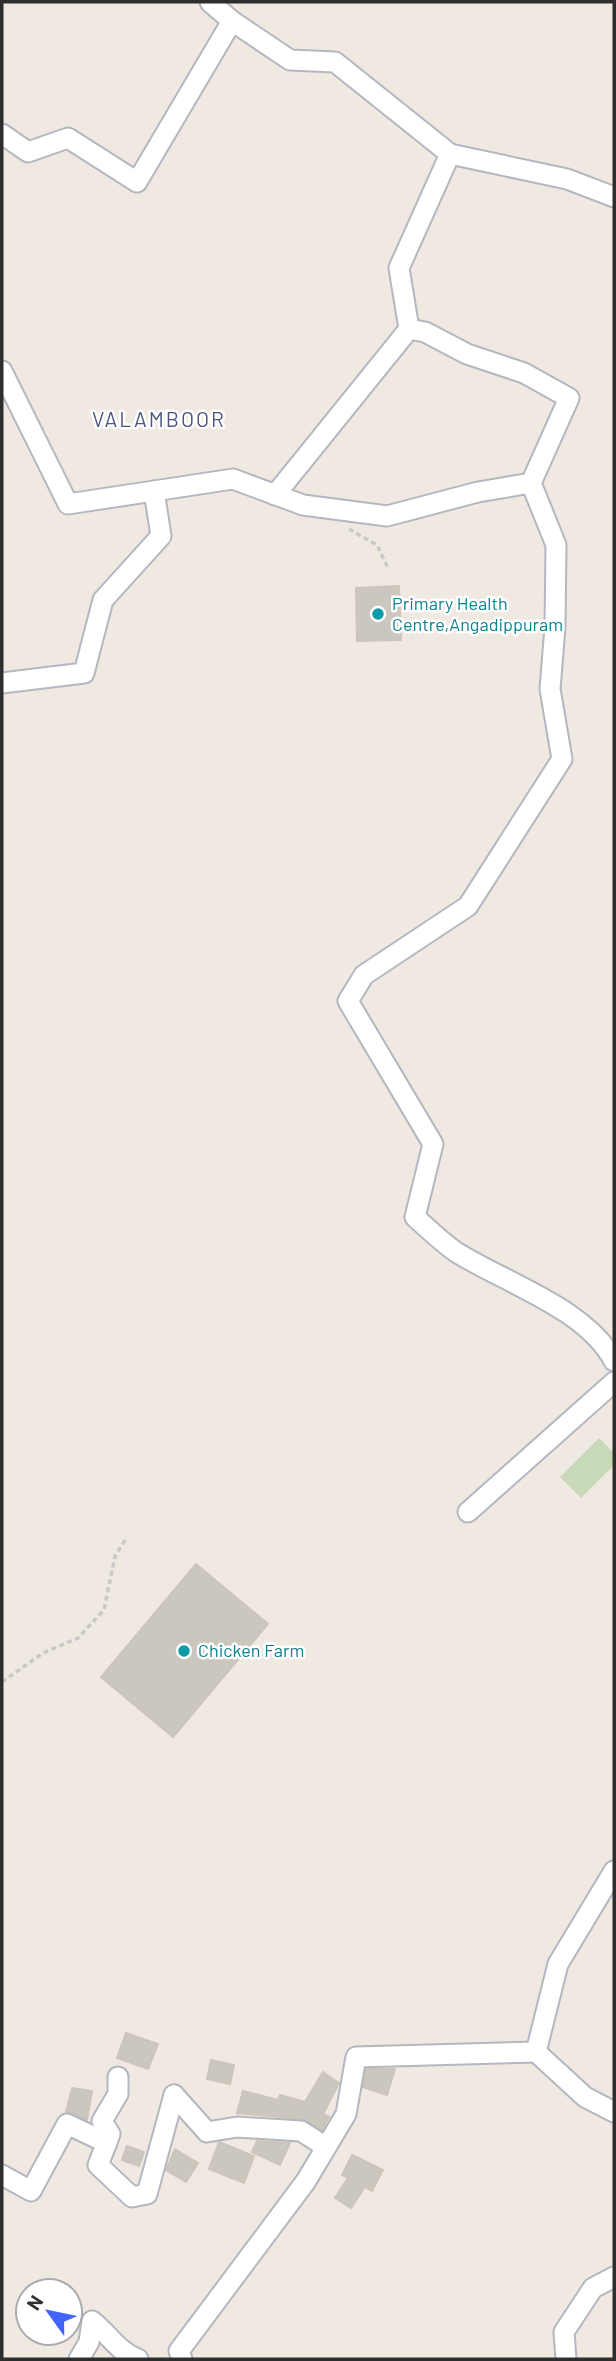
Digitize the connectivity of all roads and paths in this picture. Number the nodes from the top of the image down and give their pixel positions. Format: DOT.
graph roads {
  1 [pos="210,2"];
  2 [pos="232,21"];
  3 [pos="2,134"];
  4 [pos="450,154"];
  5 [pos="614,198"];
  6 [pos="409,329"];
  7 [pos="2,370"];
  8 [pos="531,483"];
  9 [pos="154,491"];
  10 [pos="275,495"];
  11 [pos="342,526"];
  12 [pos="388,568"];
  13 [pos="2,683"];
  14 [pos="614,1361"];
  15 [pos="614,1382"];
  16 [pos="468,1512"];
  17 [pos="127,1536"];
  18 [pos="2,1682"];
  19 [pos="614,1871"];
  20 [pos="536,2052"];
  21 [pos="118,2077"];
  22 [pos="614,2112"];
  23 [pos="107,2143"];
  24 [pos="326,2147"];
  25 [pos="2,2175"];
  26 [pos="614,2277"];
  27 [pos="79,2359"];
  28 [pos="138,2359"];
  29 [pos="179,2359"];
  30 [pos="566,2359"];
  1 -- 2 [label="street"];
  2 -- 3 [label="street"];
  2 -- 4 [label="street"];
  4 -- 5 [label="street"];
  4 -- 6 [label="street"];
  6 -- 8 [label="street"];
  6 -- 10 [label="street"];
  7 -- 9 [label="street"];
  8 -- 10 [label="street"];
  8 -- 14 [label="street"];
  9 -- 10 [label="street"];
  9 -- 13 [label="street"];
  11 -- 12 [label="path"];
  15 -- 16 [label="street"];
  17 -- 18 [label="path"];
  19 -- 20 [label="street"];
  20 -- 22 [label="street"];
  20 -- 24 [label="street"];
  21 -- 23 [label="street"];
  23 -- 24 [label="street"];
  23 -- 25 [label="street"];
  24 -- 29 [label="street"];
  26 -- 30 [label="street"];
  27 -- 28 [label="street"];
}
